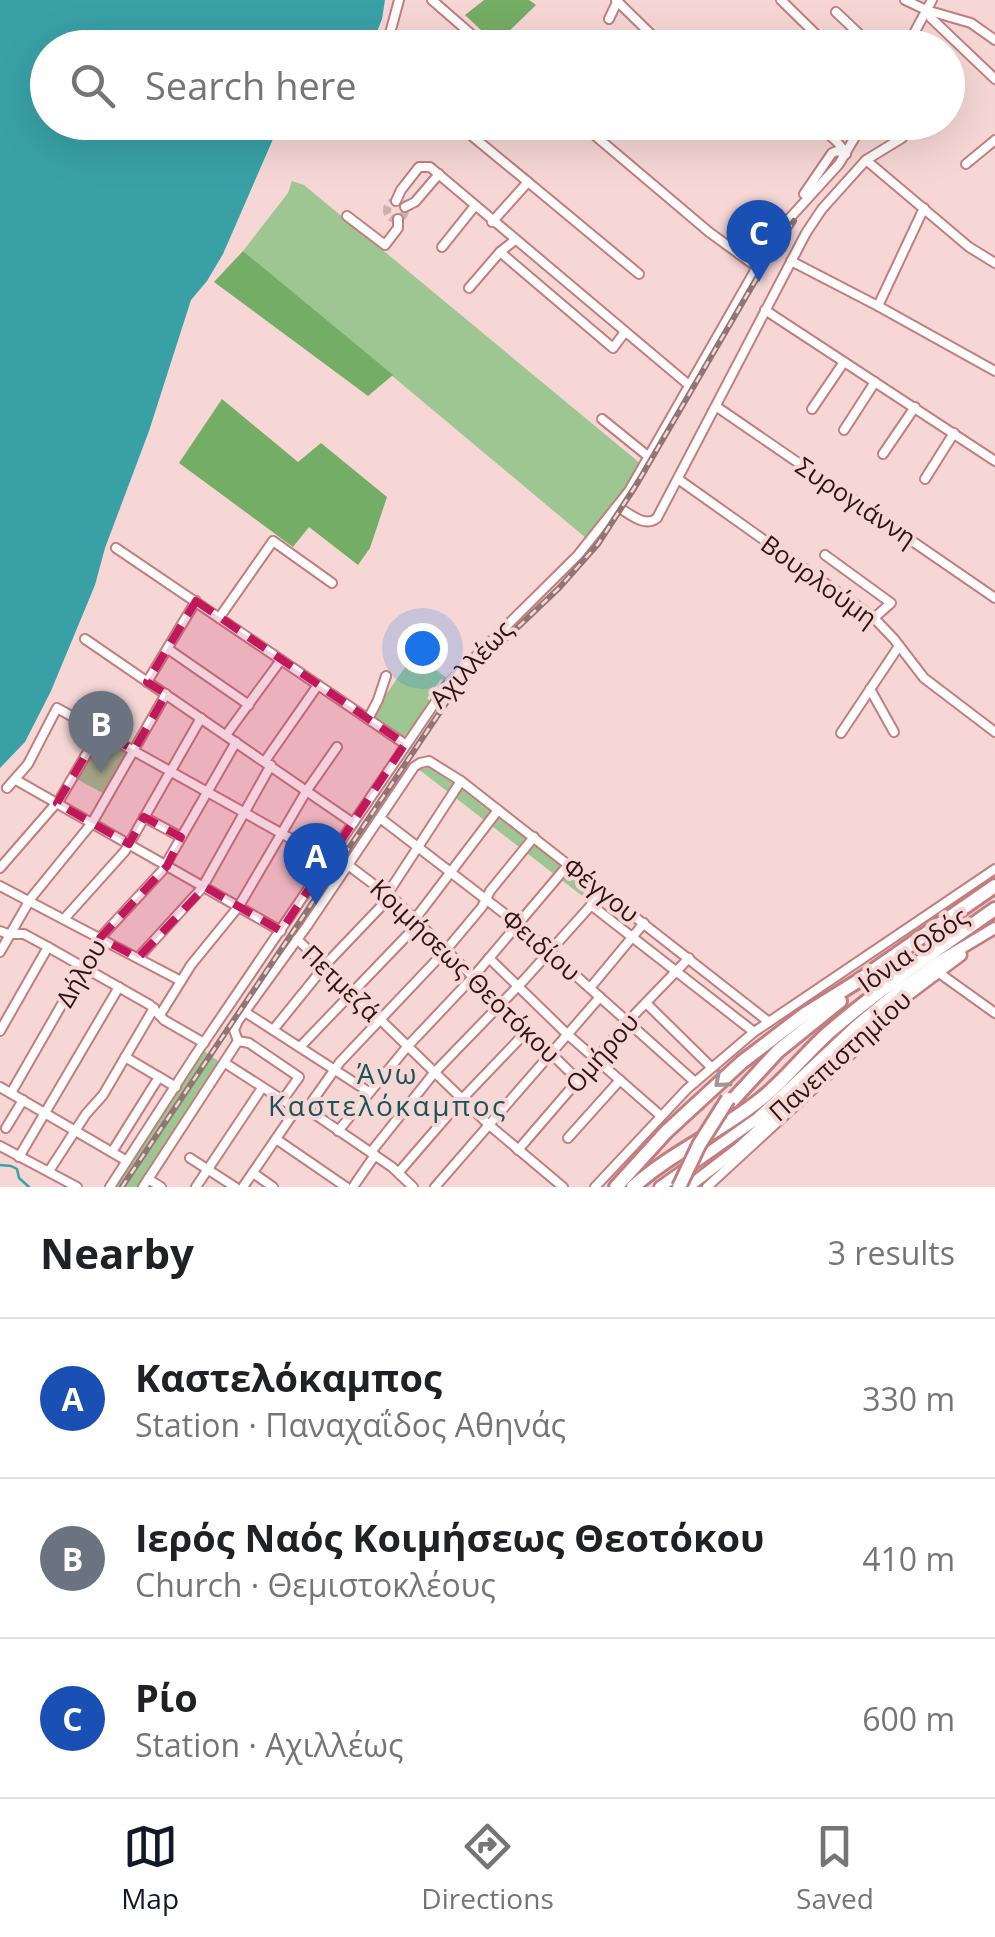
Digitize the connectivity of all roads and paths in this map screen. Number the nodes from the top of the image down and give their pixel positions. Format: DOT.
graph roads {
  1 [pos="400,0"];
  2 [pos="432,0"];
  3 [pos="617,0"];
  4 [pos="781,0"];
  5 [pos="905,0"];
  6 [pos="932,0"];
  7 [pos="926,10"];
  8 [pos="836,12"];
  9 [pos="608,18"];
  10 [pos="391,30"];
  11 [pos="466,30"];
  12 [pos="647,30"];
  13 [pos="812,30"];
  14 [pos="855,30"];
  15 [pos="915,30"];
  16 [pos="944,30"];
  17 [pos="995,40"];
  18 [pos="965,50"];
  19 [pos="995,79"];
  20 [pos="477,140"];
  21 [pos="601,140"];
  22 [pos="837,140"];
  23 [pos="854,140"];
  24 [pos="899,140"];
  25 [pos="995,140"];
  26 [pos="846,154"];
  27 [pos="866,160"];
  28 [pos="839,164"];
  29 [pos="966,164"];
  30 [pos="439,174"];
  31 [pos="848,180"];
  32 [pos="528,182"];
  33 [pos="396,201"];
  34 [pos="405,207"];
  35 [pos="474,207"];
  36 [pos="924,208"];
  37 [pos="347,216"];
  38 [pos="792,216"];
  39 [pos="398,220"];
  40 [pos="492,222"];
  41 [pos="515,240"];
  42 [pos="442,247"];
  43 [pos="500,252"];
  44 [pos="791,261"];
  45 [pos="995,263"];
  46 [pos="756,267"];
  47 [pos="639,274"];
  48 [pos="469,288"];
  49 [pos="878,306"];
  50 [pos="765,310"];
  51 [pos="625,332"];
  52 [pos="844,362"];
  53 [pos="995,371"];
  54 [pos="875,382"];
  55 [pos="690,386"];
  56 [pos="716,407"];
  57 [pos="915,407"];
  58 [pos="812,410"];
  59 [pos="602,419"];
  60 [pos="844,430"];
  61 [pos="954,432"];
  62 [pos="883,454"];
  63 [pos="648,457"];
  64 [pos="995,461"];
  65 [pos="925,479"];
  66 [pos="678,480"];
  67 [pos="618,506"];
  68 [pos="116,548"];
  69 [pos="825,555"];
  70 [pos="851,574"];
  71 [pos="332,583"];
  72 [pos="839,594"];
  73 [pos="995,598"];
  74 [pos="196,601"];
  75 [pos="220,618"];
  76 [pos="874,618"];
  77 [pos="85,639"];
  78 [pos="900,646"];
  79 [pos="168,649"];
  80 [pos="281,660"];
  81 [pos="386,676"];
  82 [pos="148,682"];
  83 [pos="318,684"];
  84 [pos="870,689"];
  85 [pos="166,694"];
  86 [pos="249,705"];
  87 [pos="201,718"];
  88 [pos="368,718"];
  89 [pos="100,732"];
  90 [pos="894,732"];
  91 [pos="995,732"];
  92 [pos="840,734"];
  93 [pos="226,735"];
  94 [pos="236,742"];
  95 [pos="405,744"];
  96 [pos="337,747"];
  97 [pos="134,750"];
  98 [pos="268,764"];
  99 [pos="171,770"];
  100 [pos="16,780"];
  101 [pos="461,781"];
  102 [pos="7,788"];
  103 [pos="307,790"];
  104 [pos="207,791"];
  105 [pos="57,803"];
  106 [pos="498,810"];
  107 [pos="244,812"];
  108 [pos="144,817"];
  109 [pos="380,818"];
  110 [pos="353,823"];
  111 [pos="92,824"];
  112 [pos="282,834"];
  113 [pos="180,837"];
  114 [pos="534,837"];
  115 [pos="129,844"];
  116 [pos="418,846"];
  117 [pos="329,860"];
  118 [pos="165,864"];
  119 [pos="568,864"];
  120 [pos="348,865"];
  121 [pos="0,868"];
  122 [pos="995,869"];
  123 [pos="452,872"];
  124 [pos="0,886"];
  125 [pos="204,886"];
  126 [pos="995,889"];
  127 [pos="603,892"];
  128 [pos="389,895"];
  129 [pos="486,899"];
  130 [pos="29,901"];
  131 [pos="591,905"];
  132 [pos="239,906"];
  133 [pos="995,909"];
  134 [pos="64,920"];
  135 [pos="417,921"];
  136 [pos="644,923"];
  137 [pos="518,924"];
  138 [pos="995,929"];
  139 [pos="14,930"];
  140 [pos="0,931"];
  141 [pos="281,931"];
  142 [pos="632,937"];
  143 [pos="100,938"];
  144 [pos="297,939"];
  145 [pos="48,947"];
  146 [pos="446,950"];
  147 [pos="549,951"];
  148 [pos="0,952"];
  149 [pos="138,958"];
  150 [pos="490,958"];
  151 [pos="689,958"];
  152 [pos="84,967"];
  153 [pos="324,967"];
  154 [pos="934,970"];
  155 [pos="675,972"];
  156 [pos="474,976"];
  157 [pos="180,980"];
  158 [pos="858,981"];
  159 [pos="517,986"];
  160 [pos="118,987"];
  161 [pos="590,988"];
  162 [pos="351,994"];
  163 [pos="600,996"];
  164 [pos="501,1003"];
  165 [pos="646,1003"];
  166 [pos="893,1006"];
  167 [pos="157,1012"];
  168 [pos="245,1012"];
  169 [pos="995,1013"];
  170 [pos="379,1020"];
  171 [pos="630,1022"];
  172 [pos="768,1022"];
  173 [pos="273,1030"];
  174 [pos="528,1030"];
  175 [pos="0,1032"];
  176 [pos="754,1032"];
  177 [pos="566,1034"];
  178 [pos="238,1041"];
  179 [pos="204,1043"];
  180 [pos="408,1045"];
  181 [pos="300,1046"];
  182 [pos="551,1052"];
  183 [pos="125,1057"];
  184 [pos="597,1060"];
  185 [pos="224,1063"];
  186 [pos="709,1065"];
  187 [pos="334,1069"];
  188 [pos="434,1073"];
  189 [pos="159,1076"];
  190 [pos="620,1080"];
  191 [pos="579,1081"];
  192 [pos="695,1082"];
  193 [pos="176,1086"];
  194 [pos="0,1087"];
  195 [pos="262,1088"];
  196 [pos="369,1092"];
  197 [pos="10,1093"];
  198 [pos="22,1100"];
  199 [pos="462,1100"];
  200 [pos="730,1100"];
  201 [pos="282,1101"];
  202 [pos="301,1109"];
  203 [pos="45,1113"];
  204 [pos="662,1116"];
  205 [pos="488,1124"];
  206 [pos="6,1128"];
  207 [pos="74,1131"];
  208 [pos="338,1131"];
  209 [pos="568,1138"];
  210 [pos="276,1139"];
  211 [pos="0,1146"];
  212 [pos="518,1150"];
  213 [pos="112,1152"];
  214 [pos="373,1153"];
  215 [pos="20,1157"];
  216 [pos="190,1158"];
  217 [pos="127,1161"];
  218 [pos="208,1170"];
  219 [pos="49,1171"];
  220 [pos="399,1172"];
  221 [pos="253,1173"];
  222 [pos="145,1183"];
  223 [pos="77,1187"];
  224 [pos="110,1187"];
  225 [pos="161,1187"];
  226 [pos="196,1187"];
  227 [pos="235,1187"];
  228 [pos="243,1187"];
  229 [pos="273,1187"];
  230 [pos="349,1187"];
  231 [pos="413,1187"];
  232 [pos="435,1187"];
  233 [pos="563,1187"];
  234 [pos="595,1187"];
  235 [pos="616,1187"];
  236 [pos="634,1187"];
  237 [pos="660,1187"];
  238 [pos="684,1187"];
  239 [pos="707,1187"];
  1 -- 10 [label="street"];
  2 -- 11 [label="street"];
  3 -- 9 [label="street"];
  3 -- 12 [label="street"];
  4 -- 13 [label="street"];
  5 -- 7 [label="street"];
  6 -- 7 [label="street"];
  7 -- 15 [label="street"];
  7 -- 16 [label="street"];
  7 -- 17 [label="street"];
  8 -- 14 [label="street"];
  18 -- 19 [label="street"];
  20 -- 32 [label="street"];
  21 -- 46 [label="street"];
  22 -- 26 [label="street"];
  23 -- 26 [label="street, Αχιλλέως"];
  24 -- 27 [label="street"];
  25 -- 29 [label="street"];
  26 -- 28 [label="street, Αχιλλέως"];
  26 -- 38 [label="street"];
  27 -- 31 [label="street"];
  27 -- 36 [label="street"];
  28 -- 31 [label="street"];
  28 -- 38 [label="street, Αχιλλέως"];
  30 -- 33 [label="street"];
  30 -- 34 [label="street"];
  30 -- 35 [label="street"];
  31 -- 44 [label="street"];
  32 -- 40 [label="street"];
  32 -- 47 [label="street"];
  35 -- 40 [label="street"];
  35 -- 42 [label="street"];
  36 -- 45 [label="street"];
  36 -- 49 [label="street"];
  37 -- 39 [label="street"];
  38 -- 46 [label="street, Αχιλλέως"];
  40 -- 41 [label="street"];
  41 -- 43 [label="street"];
  41 -- 51 [label="street"];
  43 -- 48 [label="street"];
  43 -- 51 [label="street"];
  44 -- 49 [label="street"];
  44 -- 50 [label="street"];
  46 -- 55 [label="street, Αχιλλέως"];
  49 -- 53 [label="street"];
  50 -- 52 [label="street"];
  50 -- 56 [label="street"];
  51 -- 55 [label="street"];
  52 -- 54 [label="street"];
  52 -- 58 [label="street"];
  54 -- 57 [label="street"];
  54 -- 60 [label="street"];
  55 -- 63 [label="street, Αχιλλέως"];
  56 -- 66 [label="street"];
  56 -- 73 [label="street, Συρογιάννη"];
  57 -- 61 [label="street"];
  57 -- 62 [label="street"];
  59 -- 63 [label="street"];
  61 -- 64 [label="street"];
  61 -- 65 [label="street"];
  63 -- 67 [label="street, Αχιλλέως"];
  66 -- 67 [label="street"];
  66 -- 72 [label="street, Βουρλούμη"];
  67 -- 95 [label="street, Αχιλλέως"];
  68 -- 74 [label="street"];
  69 -- 70 [label="street"];
  70 -- 72 [label="street"];
  70 -- 76 [label="street"];
  71 -- 75 [label="street"];
  72 -- 76 [label="street, Βουρλούμη"];
  74 -- 75 [label="street"];
  74 -- 79 [label="street"];
  75 -- 80 [label="street"];
  76 -- 78 [label="street, Βουρλούμη"];
  77 -- 82 [label="street"];
  78 -- 84 [label="street"];
  78 -- 91 [label="street, Βουρλούμη"];
  79 -- 82 [label="street"];
  79 -- 86 [label="street"];
  80 -- 83 [label="street"];
  80 -- 86 [label="street"];
  81 -- 88 [label="street"];
  82 -- 85 [label="street"];
  83 -- 88 [label="street"];
  83 -- 98 [label="street"];
  84 -- 90 [label="street"];
  84 -- 92 [label="street"];
  85 -- 87 [label="street"];
  85 -- 97 [label="street"];
  86 -- 93 [label="street"];
  87 -- 93 [label="street"];
  87 -- 99 [label="street"];
  88 -- 95 [label="street"];
  89 -- 97 [label="street"];
  89 -- 100 [label="street"];
  89 -- 105 [label="street"];
  93 -- 94 [label="street"];
  94 -- 98 [label="street"];
  94 -- 104 [label="street, Δήλου"];
  95 -- 110 [label="street, Αχιλλέως"];
  96 -- 103 [label="street"];
  97 -- 99 [label="street"];
  97 -- 111 [label="street"];
  98 -- 103 [label="street"];
  98 -- 107 [label="street"];
  99 -- 104 [label="street"];
  99 -- 108 [label="street"];
  100 -- 102 [label="street"];
  100 -- 105 [label="street, Πετμεζά"];
  101 -- 106 [label="street, Φέγγου"];
  101 -- 109 [label="street, Φέγγου"];
  101 -- 116 [label="street"];
  103 -- 110 [label="street"];
  103 -- 112 [label="street"];
  104 -- 107 [label="street"];
  104 -- 113 [label="street, Δήλου"];
  105 -- 111 [label="street, Πετμεζά"];
  105 -- 121 [label="street"];
  106 -- 114 [label="street, Φέγγου"];
  106 -- 123 [label="street"];
  107 -- 112 [label="street"];
  107 -- 125 [label="street"];
  108 -- 113 [label="street"];
  108 -- 115 [label="street"];
  109 -- 116 [label="street, Φειδίου"];
  109 -- 120 [label="street"];
  110 -- 117 [label="street, Αχιλλέως"];
  111 -- 115 [label="street, Πετμεζά"];
  111 -- 130 [label="street"];
  112 -- 117 [label="street"];
  112 -- 132 [label="street"];
  113 -- 118 [label="street, Δήλου"];
  114 -- 119 [label="street, Φέγγου"];
  114 -- 129 [label="street"];
  115 -- 118 [label="street, Πετμεζά"];
  115 -- 134 [label="street"];
  116 -- 123 [label="street, Φειδίου"];
  116 -- 128 [label="street"];
  117 -- 141 [label="street, Αχιλλέως"];
  118 -- 125 [label="street, Πετμεζά"];
  118 -- 143 [label="street, Δήλου"];
  119 -- 127 [label="street, Φέγγου"];
  119 -- 137 [label="street"];
  120 -- 128 [label="street, Κοιμήσεως Θεοτόκου"];
  120 -- 144 [label="street"];
  122 -- 172 [label="street"];
  123 -- 129 [label="street, Φειδίου"];
  123 -- 135 [label="street"];
  124 -- 130 [label="street"];
  125 -- 132 [label="street, Πετμεζά"];
  125 -- 149 [label="street"];
  126 -- 158 [label="highway, Ιόνια Οδός"];
  126 -- 200 [label="highway, Ιόνια Οδός"];
  127 -- 131 [label="street"];
  127 -- 136 [label="street, Φέγγου"];
  128 -- 135 [label="street, Κοιμήσεως Θεοτόκου"];
  128 -- 153 [label="street"];
  129 -- 137 [label="street, Φειδίου"];
  129 -- 146 [label="street"];
  130 -- 134 [label="street"];
  130 -- 139 [label="street"];
  131 -- 142 [label="street"];
  131 -- 147 [label="street"];
  132 -- 141 [label="street, Πετμεζά"];
  132 -- 157 [label="street"];
  133 -- 236 [label="highway, Ιόνια Οδός"];
  134 -- 143 [label="street"];
  135 -- 146 [label="street, Κοιμήσεως Θεοτόκου"];
  135 -- 162 [label="street"];
  136 -- 142 [label="street"];
  136 -- 151 [label="street, Φέγγου"];
  137 -- 147 [label="street, Φειδίου"];
  137 -- 150 [label="street"];
  138 -- 154 [label="main road, Πανεπιστημίου"];
  139 -- 140 [label="street"];
  139 -- 145 [label="street"];
  139 -- 148 [label="street"];
  141 -- 179 [label="street, Αχιλλέως"];
  142 -- 155 [label="street"];
  142 -- 161 [label="street"];
  143 -- 149 [label="street"];
  143 -- 152 [label="street, Δήλου"];
  144 -- 153 [label="street, Πετμεζά"];
  144 -- 168 [label="street"];
  145 -- 152 [label="street"];
  145 -- 175 [label="street"];
  146 -- 156 [label="street, Κοιμήσεως Θεοτόκου"];
  146 -- 170 [label="street"];
  147 -- 159 [label="street"];
  147 -- 161 [label="street, Φειδίου"];
  149 -- 157 [label="street"];
  150 -- 156 [label="street"];
  150 -- 159 [label="street"];
  151 -- 155 [label="street, Ομήρου"];
  151 -- 172 [label="street, Φέγγου"];
  152 -- 160 [label="street"];
  152 -- 197 [label="street, Δήλου"];
  153 -- 162 [label="street, Πετμεζά"];
  153 -- 173 [label="street"];
  154 -- 166 [label="main road, Πανεπιστημίου"];
  154 -- 169 [label="street"];
  154 -- 237 [label="main road, Πανεπιστημίου"];
  155 -- 165 [label="street, Ομήρου"];
  155 -- 176 [label="street"];
  156 -- 164 [label="street, Κοιμήσεως Θεοτόκου"];
  156 -- 180 [label="street"];
  157 -- 167 [label="street"];
  158 -- 200 [label="highway"];
  158 -- 235 [label="highway, one-way"];
  159 -- 164 [label="street"];
  159 -- 177 [label="street"];
  160 -- 167 [label="street"];
  160 -- 203 [label="street"];
  161 -- 163 [label="street, Φειδίου"];
  162 -- 170 [label="street, Πετμεζά"];
  162 -- 181 [label="street"];
  163 -- 171 [label="street, Φειδίου"];
  163 -- 177 [label="street"];
  164 -- 174 [label="street, Κοιμήσεως Θεοτόκου"];
  164 -- 188 [label="street"];
  165 -- 171 [label="street, Ομήρου"];
  165 -- 186 [label="street"];
  166 -- 238 [label="main road, Πανεπιστημίου"];
  166 -- 239 [label="street"];
  167 -- 179 [label="street"];
  167 -- 183 [label="street"];
  168 -- 173 [label="street"];
  168 -- 178 [label="street"];
  170 -- 180 [label="street, Πετμεζά"];
  170 -- 187 [label="street"];
  171 -- 184 [label="street, Ομήρου"];
  171 -- 192 [label="street, Φειδίου"];
  172 -- 176 [label="street"];
  173 -- 181 [label="street"];
  174 -- 182 [label="street, Κοιμήσεως Θεοτόκου"];
  174 -- 199 [label="street"];
  176 -- 192 [label="street"];
  177 -- 182 [label="street"];
  177 -- 184 [label="street"];
  178 -- 185 [label="street"];
  178 -- 201 [label="street"];
  179 -- 193 [label="street, Αχιλλέως"];
  180 -- 188 [label="street, Πετμεζά"];
  180 -- 196 [label="street"];
  181 -- 187 [label="street"];
  182 -- 191 [label="street, Κοιμήσεως Θεοτόκου"];
  182 -- 205 [label="street"];
  183 -- 189 [label="street"];
  183 -- 207 [label="street"];
  184 -- 190 [label="street"];
  184 -- 191 [label="street, Ομήρου"];
  185 -- 195 [label="street"];
  185 -- 222 [label="street"];
  187 -- 196 [label="street"];
  187 -- 202 [label="street"];
  188 -- 199 [label="street, Πετμεζά"];
  188 -- 214 [label="street"];
  189 -- 193 [label="street"];
  189 -- 213 [label="street"];
  190 -- 204 [label="street"];
  190 -- 209 [label="street"];
  191 -- 212 [label="street, Ομήρου"];
  192 -- 204 [label="street"];
  193 -- 217 [label="street, Αχιλλέως"];
  194 -- 197 [label="street"];
  195 -- 201 [label="street"];
  195 -- 218 [label="street"];
  196 -- 208 [label="street"];
  197 -- 198 [label="street"];
  198 -- 203 [label="street"];
  198 -- 206 [label="street"];
  199 -- 205 [label="street, Πετμεζά"];
  199 -- 220 [label="street"];
  200 -- 238 [label="highway, bridge"];
  201 -- 202 [label="street"];
  202 -- 208 [label="street"];
  202 -- 210 [label="street"];
  203 -- 207 [label="street"];
  203 -- 215 [label="street"];
  204 -- 234 [label="street"];
  205 -- 212 [label="street, Πετμεζά"];
  205 -- 232 [label="street"];
  207 -- 213 [label="street"];
  207 -- 219 [label="street"];
  208 -- 214 [label="street"];
  210 -- 221 [label="street"];
  210 -- 230 [label="street"];
  211 -- 215 [label="street"];
  212 -- 233 [label="street, Πετμεζά"];
  213 -- 217 [label="street"];
  214 -- 220 [label="street"];
  214 -- 230 [label="street"];
  215 -- 219 [label="street"];
  216 -- 218 [label="street"];
  217 -- 224 [label="street, Αχιλλέως"];
  218 -- 226 [label="street"];
  218 -- 227 [label="street"];
  219 -- 223 [label="street"];
  220 -- 231 [label="street"];
  221 -- 228 [label="street"];
  221 -- 229 [label="street"];
  222 -- 225 [label="street"];
}
